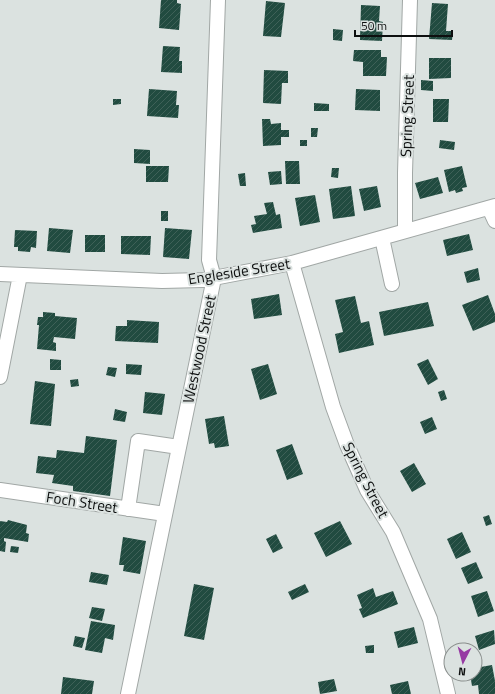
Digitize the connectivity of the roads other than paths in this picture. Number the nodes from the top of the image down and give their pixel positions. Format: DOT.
graph roads {
  1 [pos="218,0"];
  2 [pos="410,0"];
  3 [pos="492,207"];
  4 [pos="495,221"];
  5 [pos="405,231"];
  6 [pos="382,238"];
  7 [pos="292,263"];
  8 [pos="0,274"];
  9 [pos="20,275"];
  10 [pos="214,278"];
  11 [pos="392,284"];
  12 [pos="0,377"];
  13 [pos="179,447"];
  14 [pos="0,490"];
  15 [pos="128,509"];
  16 [pos="165,514"];
  17 [pos="128,694"];
  18 [pos="448,694"];
  1 -- 10 [label="street, Westwood Street"];
  2 -- 5 [label="street, Spring Street"];
  3 -- 4 [label="street"];
  3 -- 5 [label="street, Engleside Street"];
  5 -- 6 [label="street, Engleside Street"];
  6 -- 7 [label="street, Engleside Street"];
  6 -- 11 [label="street"];
  7 -- 10 [label="street, Engleside Street"];
  7 -- 18 [label="street, Spring Street"];
  8 -- 9 [label="street, Engleside Street"];
  9 -- 10 [label="street, Engleside Street"];
  9 -- 12 [label="street"];
  10 -- 13 [label="street, Westwood Street"];
  13 -- 15 [label="street"];
  13 -- 16 [label="street, Westwood Street"];
  14 -- 15 [label="street, Foch Street"];
  15 -- 16 [label="street, Foch Street"];
  16 -- 17 [label="street, Westwood Street"];
}
